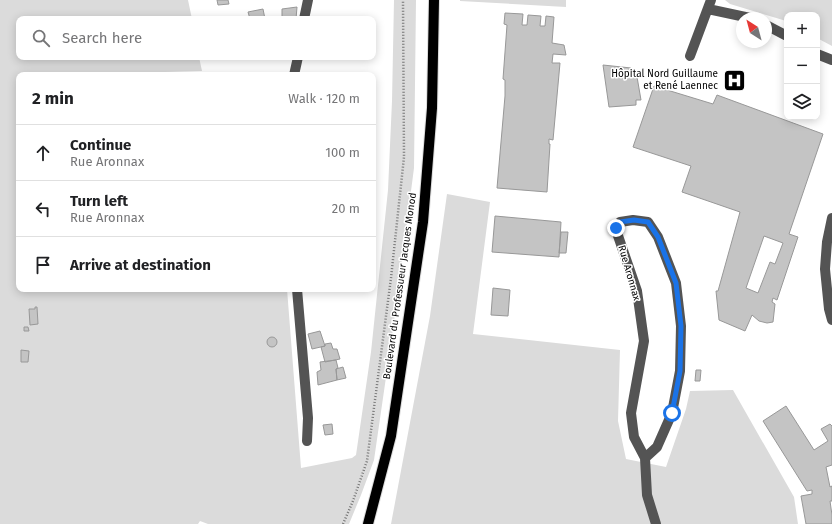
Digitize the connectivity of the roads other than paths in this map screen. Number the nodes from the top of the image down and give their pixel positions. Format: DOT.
graph roads {
  1 [pos="308,0"];
  2 [pos="434,0"];
  3 [pos="710,4"];
  4 [pos="736,13"];
  5 [pos="305,16"];
  6 [pos="772,28"];
  7 [pos="784,34"];
  8 [pos="690,56"];
  9 [pos="820,56"];
  10 [pos="297,60"];
  11 [pos="832,60"];
  12 [pos="295,72"];
  13 [pos="832,218"];
  14 [pos="297,292"];
  15 [pos="832,320"];
  16 [pos="307,441"];
  17 [pos="645,458"];
  18 [pos="368,524"];
  19 [pos="656,524"];
  1 -- 5 [label="street"];
  2 -- 18 [label="main road, Boulevard du Professueur Jacques Monod"];
  3 -- 4 [label="street"];
  3 -- 8 [label="street"];
  6 -- 7 [label="street"];
  9 -- 11 [label="street"];
  10 -- 12 [label="street"];
  13 -- 15 [label="street"];
  14 -- 16 [label="street"];
  17 -- 17 [label="street, Rue Aronnax"];
  17 -- 19 [label="street, Rue Aronnax"];
}
